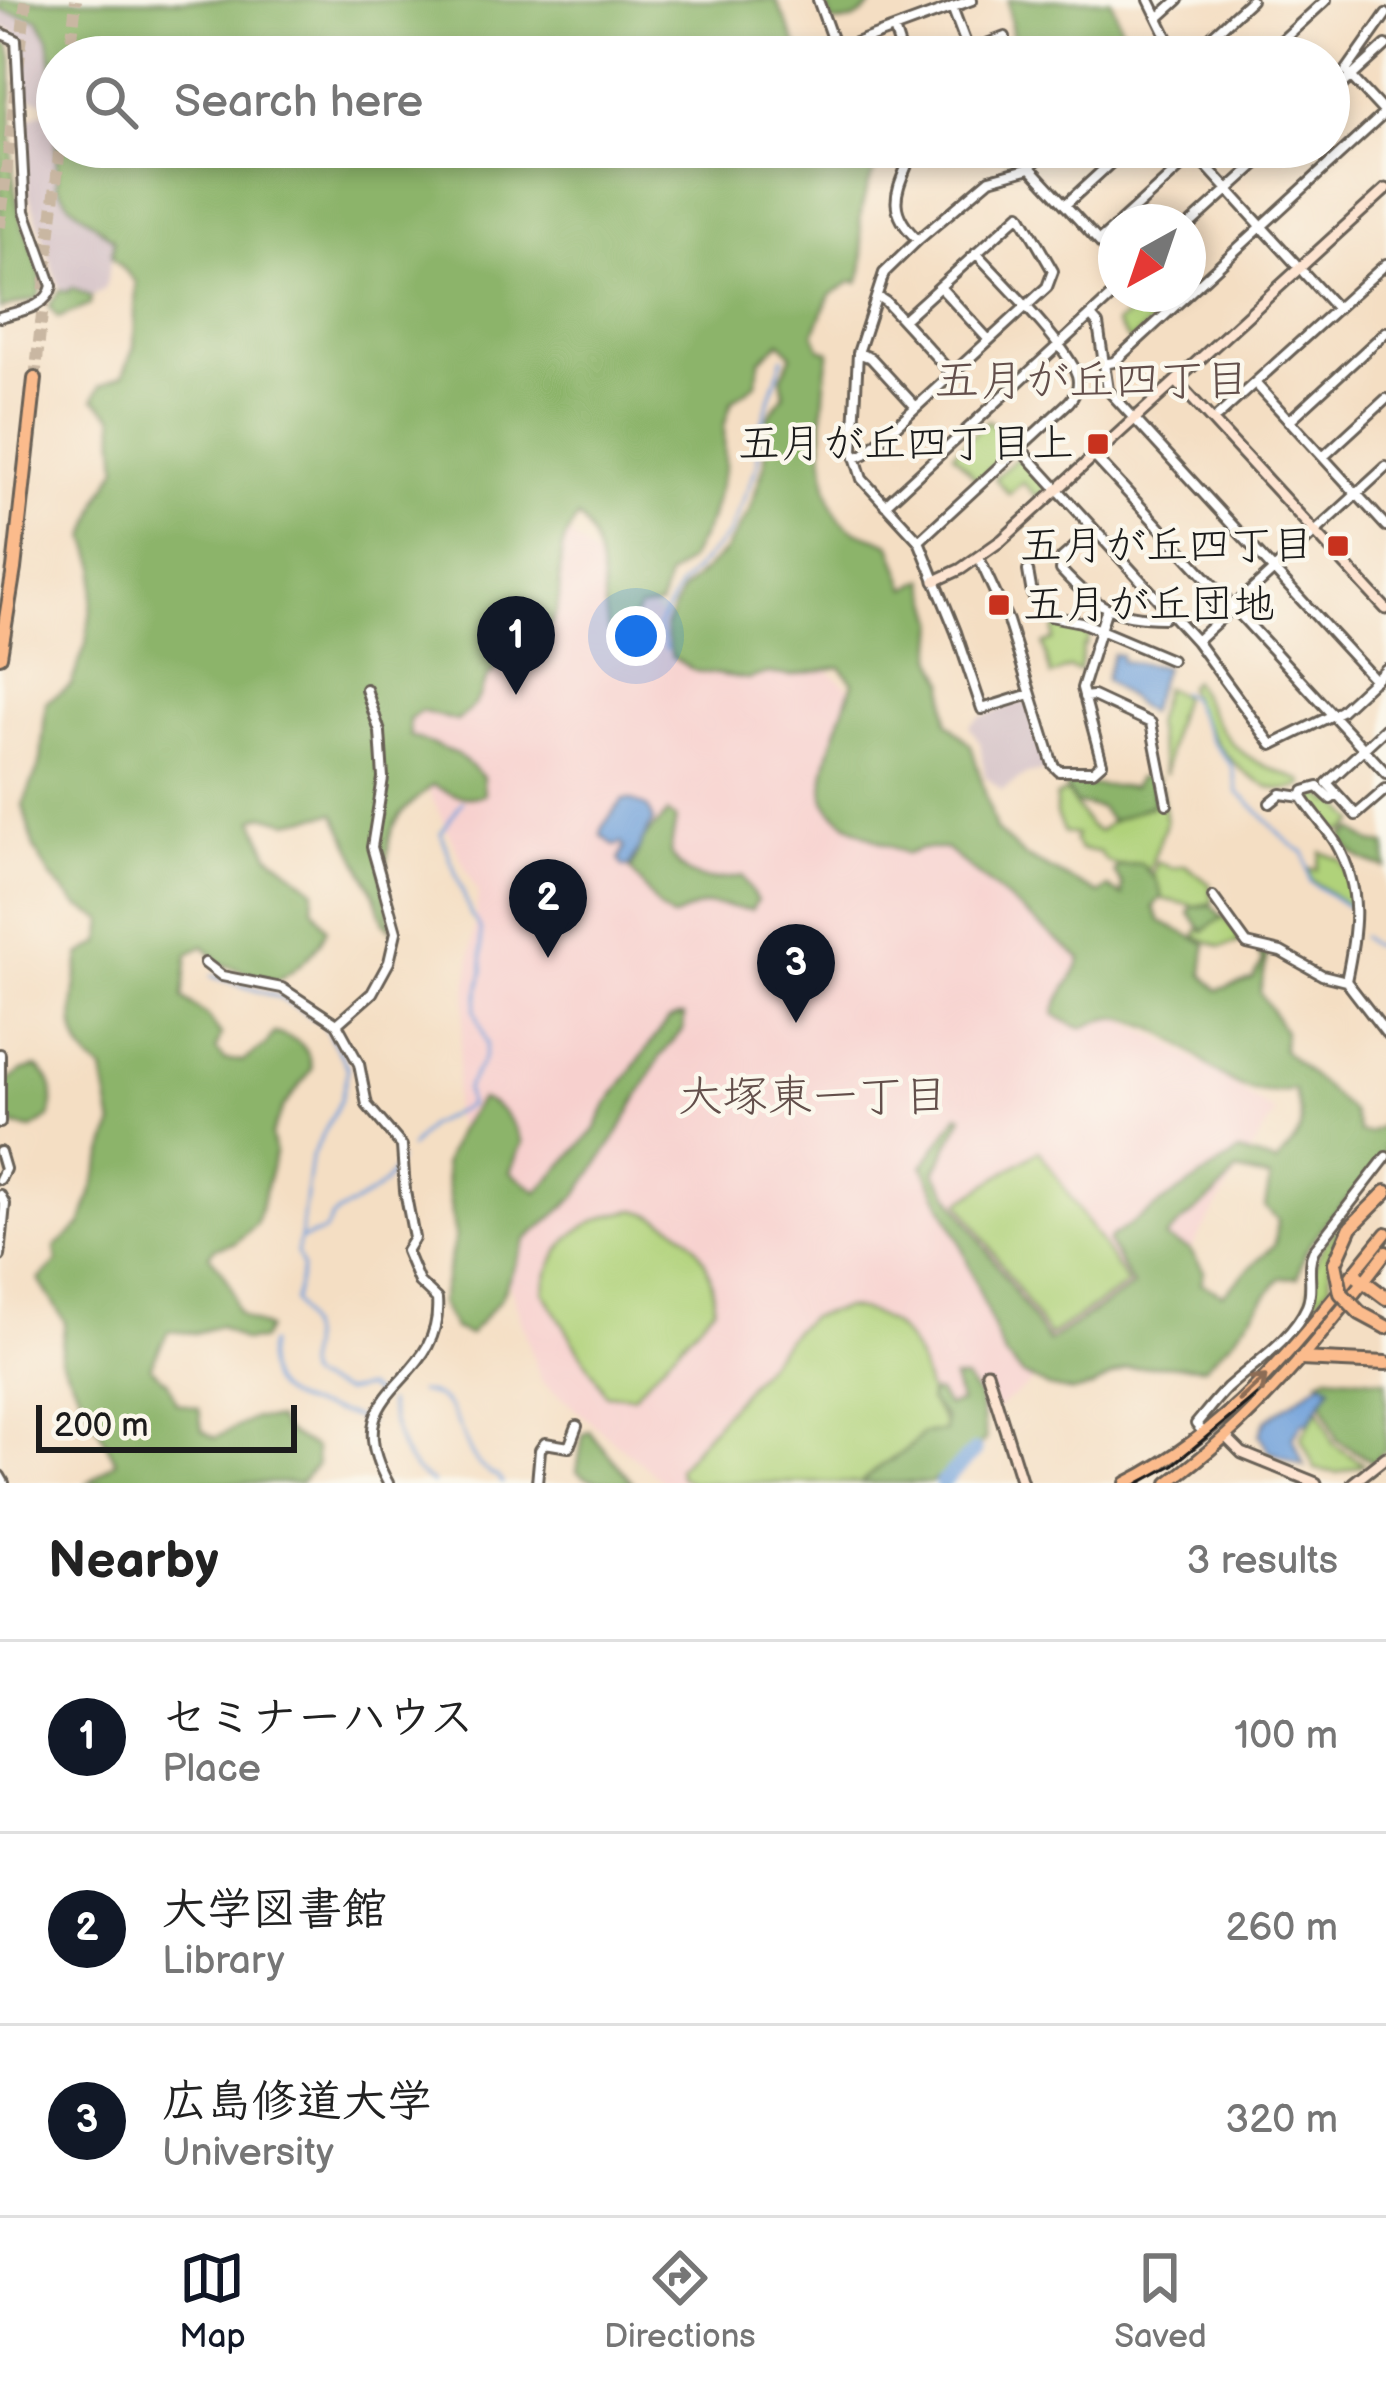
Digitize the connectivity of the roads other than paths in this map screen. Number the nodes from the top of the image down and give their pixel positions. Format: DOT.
graph roads {
  1 [pos="818,0"];
  2 [pos="972,0"];
  3 [pos="1149,0"];
  4 [pos="1178,0"];
  5 [pos="1251,0"];
  6 [pos="1326,0"];
  7 [pos="952,8"];
  8 [pos="1386,14"];
  9 [pos="1158,18"];
  10 [pos="894,29"];
  11 [pos="0,33"];
  12 [pos="831,36"];
  13 [pos="875,36"];
  14 [pos="896,36"];
  15 [pos="962,36"];
  16 [pos="1167,36"];
  17 [pos="1212,36"];
  18 [pos="1287,36"];
  19 [pos="1386,45"];
  20 [pos="1350,63"];
  21 [pos="1351,77"];
  22 [pos="1386,113"];
  23 [pos="1350,146"];
  24 [pos="907,168"];
  25 [pos="1026,168"];
  26 [pos="1031,168"];
  27 [pos="1105,168"];
  28 [pos="1174,168"];
  29 [pos="1208,168"];
  30 [pos="1252,168"];
  31 [pos="1326,168"];
  32 [pos="1386,189"];
  33 [pos="1228,190"];
  34 [pos="1138,204"];
  35 [pos="1065,205"];
  36 [pos="1206,210"];
  37 [pos="1262,226"];
  38 [pos="918,240"];
  39 [pos="1098,241"];
  40 [pos="976,253"];
  41 [pos="1295,263"];
  42 [pos="1386,264"];
  43 [pos="1304,273"];
  44 [pos="1206,277"];
  45 [pos="940,286"];
  46 [pos="877,296"];
  47 [pos="1026,306"];
  48 [pos="1098,309"];
  49 [pos="1337,309"];
  50 [pos="1168,312"];
  51 [pos="1091,316"];
  52 [pos="0,317"];
  53 [pos="903,320"];
  54 [pos="1386,332"];
  55 [pos="989,340"];
  56 [pos="1058,347"];
  57 [pos="858,352"];
  58 [pos="1104,364"];
  59 [pos="952,374"];
  60 [pos="35,379"];
  61 [pos="1176,381"];
  62 [pos="1255,383"];
  63 [pos="1386,399"];
  64 [pos="916,407"];
  65 [pos="1218,416"];
  66 [pos="1135,419"];
  67 [pos="1289,421"];
  68 [pos="1020,448"];
  69 [pos="1094,456"];
  70 [pos="1323,457"];
  71 [pos="855,458"];
  72 [pos="1386,466"];
  73 [pos="1058,490"];
  74 [pos="1356,494"];
  75 [pos="885,505"];
  76 [pos="1386,526"];
  77 [pos="1094,530"];
  78 [pos="1313,534"];
  79 [pos="919,541"];
  80 [pos="979,558"];
  81 [pos="1274,570"];
  82 [pos="1028,571"];
  83 [pos="935,581"];
  84 [pos="1233,607"];
  85 [pos="1107,608"];
  86 [pos="1386,609"];
  87 [pos="1170,612"];
  88 [pos="1100,632"];
  89 [pos="1196,641"];
  90 [pos="0,656"];
  91 [pos="1171,660"];
  92 [pos="1386,670"];
  93 [pos="1375,680"];
  94 [pos="366,689"];
  95 [pos="1030,694"];
  96 [pos="1084,697"];
  97 [pos="1333,716"];
  98 [pos="1386,728"];
  99 [pos="1364,748"];
  100 [pos="1386,773"];
  101 [pos="1386,789"];
  102 [pos="1336,794"];
  103 [pos="1302,797"];
  104 [pos="1270,803"];
  105 [pos="1167,804"];
  106 [pos="1214,897"];
  107 [pos="205,963"];
  108 [pos="1346,981"];
  109 [pos="337,1024"];
  110 [pos="1386,1033"];
  111 [pos="0,1054"];
  112 [pos="0,1123"];
  113 [pos="0,1152"];
  114 [pos="1386,1157"];
  115 [pos="0,1179"];
  116 [pos="1386,1192"];
  117 [pos="0,1195"];
  118 [pos="1386,1233"];
  119 [pos="1386,1252"];
  120 [pos="0,1256"];
  121 [pos="1359,1278"];
  122 [pos="1386,1298"];
  123 [pos="1386,1328"];
  124 [pos="1300,1359"];
  125 [pos="1386,1363"];
  126 [pos="987,1372"];
  127 [pos="577,1426"];
  128 [pos="1204,1433"];
  129 [pos="1227,1438"];
  130 [pos="1386,1457"];
  131 [pos="388,1483"];
  132 [pos="537,1483"];
  133 [pos="1022,1483"];
  134 [pos="1126,1483"];
  135 [pos="1168,1483"];
  136 [pos="1316,1483"];
  137 [pos="1353,1483"];
  1 -- 12 [label="street"];
  2 -- 7 [label="street"];
  3 -- 9 [label="street"];
  4 -- 9 [label="street"];
  5 -- 17 [label="street"];
  6 -- 18 [label="street"];
  7 -- 10 [label="street"];
  7 -- 15 [label="street"];
  8 -- 20 [label="street"];
  9 -- 16 [label="street"];
  10 -- 13 [label="street"];
  10 -- 14 [label="street"];
  11 -- 52 [label="street"];
  19 -- 21 [label="street"];
  21 -- 22 [label="street"];
  22 -- 23 [label="street"];
  24 -- 38 [label="street"];
  25 -- 38 [label="street"];
  26 -- 35 [label="street"];
  27 -- 35 [label="street"];
  28 -- 34 [label="street"];
  29 -- 33 [label="street"];
  30 -- 33 [label="street"];
  31 -- 37 [label="street"];
  32 -- 61 [label="street"];
  33 -- 36 [label="street"];
  33 -- 37 [label="street"];
  35 -- 39 [label="street"];
  37 -- 41 [label="street"];
  37 -- 44 [label="street"];
  38 -- 46 [label="street"];
  40 -- 45 [label="street"];
  40 -- 47 [label="street"];
  40 -- 47 [label="street"];
  42 -- 49 [label="street"];
  43 -- 49 [label="street"];
  45 -- 53 [label="street"];
  45 -- 55 [label="street"];
  46 -- 53 [label="street"];
  46 -- 57 [label="street"];
  47 -- 55 [label="street"];
  47 -- 56 [label="street"];
  48 -- 51 [label="street"];
  49 -- 62 [label="street"];
  50 -- 58 [label="street"];
  51 -- 56 [label="street"];
  51 -- 58 [label="street"];
  53 -- 59 [label="street"];
  54 -- 67 [label="street"];
  55 -- 59 [label="street"];
  56 -- 68 [label="street"];
  56 -- 75 [label="street"];
  57 -- 64 [label="street"];
  57 -- 71 [label="street"];
  58 -- 66 [label="street"];
  59 -- 64 [label="street"];
  60 -- 90 [label="highway"];
  61 -- 66 [label="street"];
  61 -- 78 [label="street"];
  62 -- 65 [label="street"];
  62 -- 67 [label="street"];
  63 -- 70 [label="street"];
  64 -- 71 [label="street"];
  66 -- 69 [label="street"];
  66 -- 81 [label="street"];
  67 -- 70 [label="street"];
  68 -- 73 [label="street"];
  68 -- 79 [label="street"];
  69 -- 73 [label="street"];
  69 -- 84 [label="street"];
  70 -- 74 [label="street"];
  71 -- 75 [label="street"];
  72 -- 74 [label="street"];
  73 -- 77 [label="street"];
  73 -- 80 [label="street"];
  74 -- 76 [label="street"];
  74 -- 78 [label="street"];
  75 -- 79 [label="street"];
  77 -- 85 [label="street"];
  77 -- 87 [label="street"];
  78 -- 81 [label="street"];
  78 -- 86 [label="street"];
  79 -- 83 [label="street"];
  80 -- 83 [label="street"];
  80 -- 95 [label="street"];
  81 -- 84 [label="street"];
  81 -- 93 [label="street"];
  82 -- 88 [label="street"];
  83 -- 95 [label="street"];
  84 -- 89 [label="street"];
  84 -- 97 [label="street"];
  85 -- 87 [label="street"];
  85 -- 88 [label="street"];
  87 -- 89 [label="street"];
  88 -- 91 [label="street"];
  88 -- 96 [label="street"];
  89 -- 97 [label="street"];
  92 -- 93 [label="street"];
  93 -- 97 [label="street"];
  94 -- 109 [label="street"];
  95 -- 96 [label="street"];
  96 -- 105 [label="street"];
  97 -- 99 [label="street"];
  98 -- 99 [label="street"];
  99 -- 100 [label="street"];
  99 -- 102 [label="street"];
  101 -- 102 [label="street"];
  102 -- 103 [label="street"];
  103 -- 104 [label="street"];
  103 -- 108 [label="street"];
  106 -- 108 [label="street"];
  107 -- 109 [label="street"];
  108 -- 110 [label="street"];
  109 -- 131 [label="street"];
  111 -- 112 [label="street"];
  113 -- 115 [label="street"];
  114 -- 128 [label="street"];
  116 -- 123 [label="highway, bridge"];
  117 -- 120 [label="street"];
  118 -- 121 [label="main road"];
  119 -- 121 [label="main road"];
  121 -- 122 [label="highway"];
  121 -- 124 [label="main road"];
  128 -- 121 [label="main road, one-way"];
  124 -- 125 [label="highway"];
  124 -- 129 [label="main road"];
  126 -- 133 [label="street"];
  127 -- 132 [label="street"];
  128 -- 134 [label="main road"];
  129 -- 135 [label="main road"];
  129 -- 136 [label="street"];
  130 -- 137 [label="street"];
}
